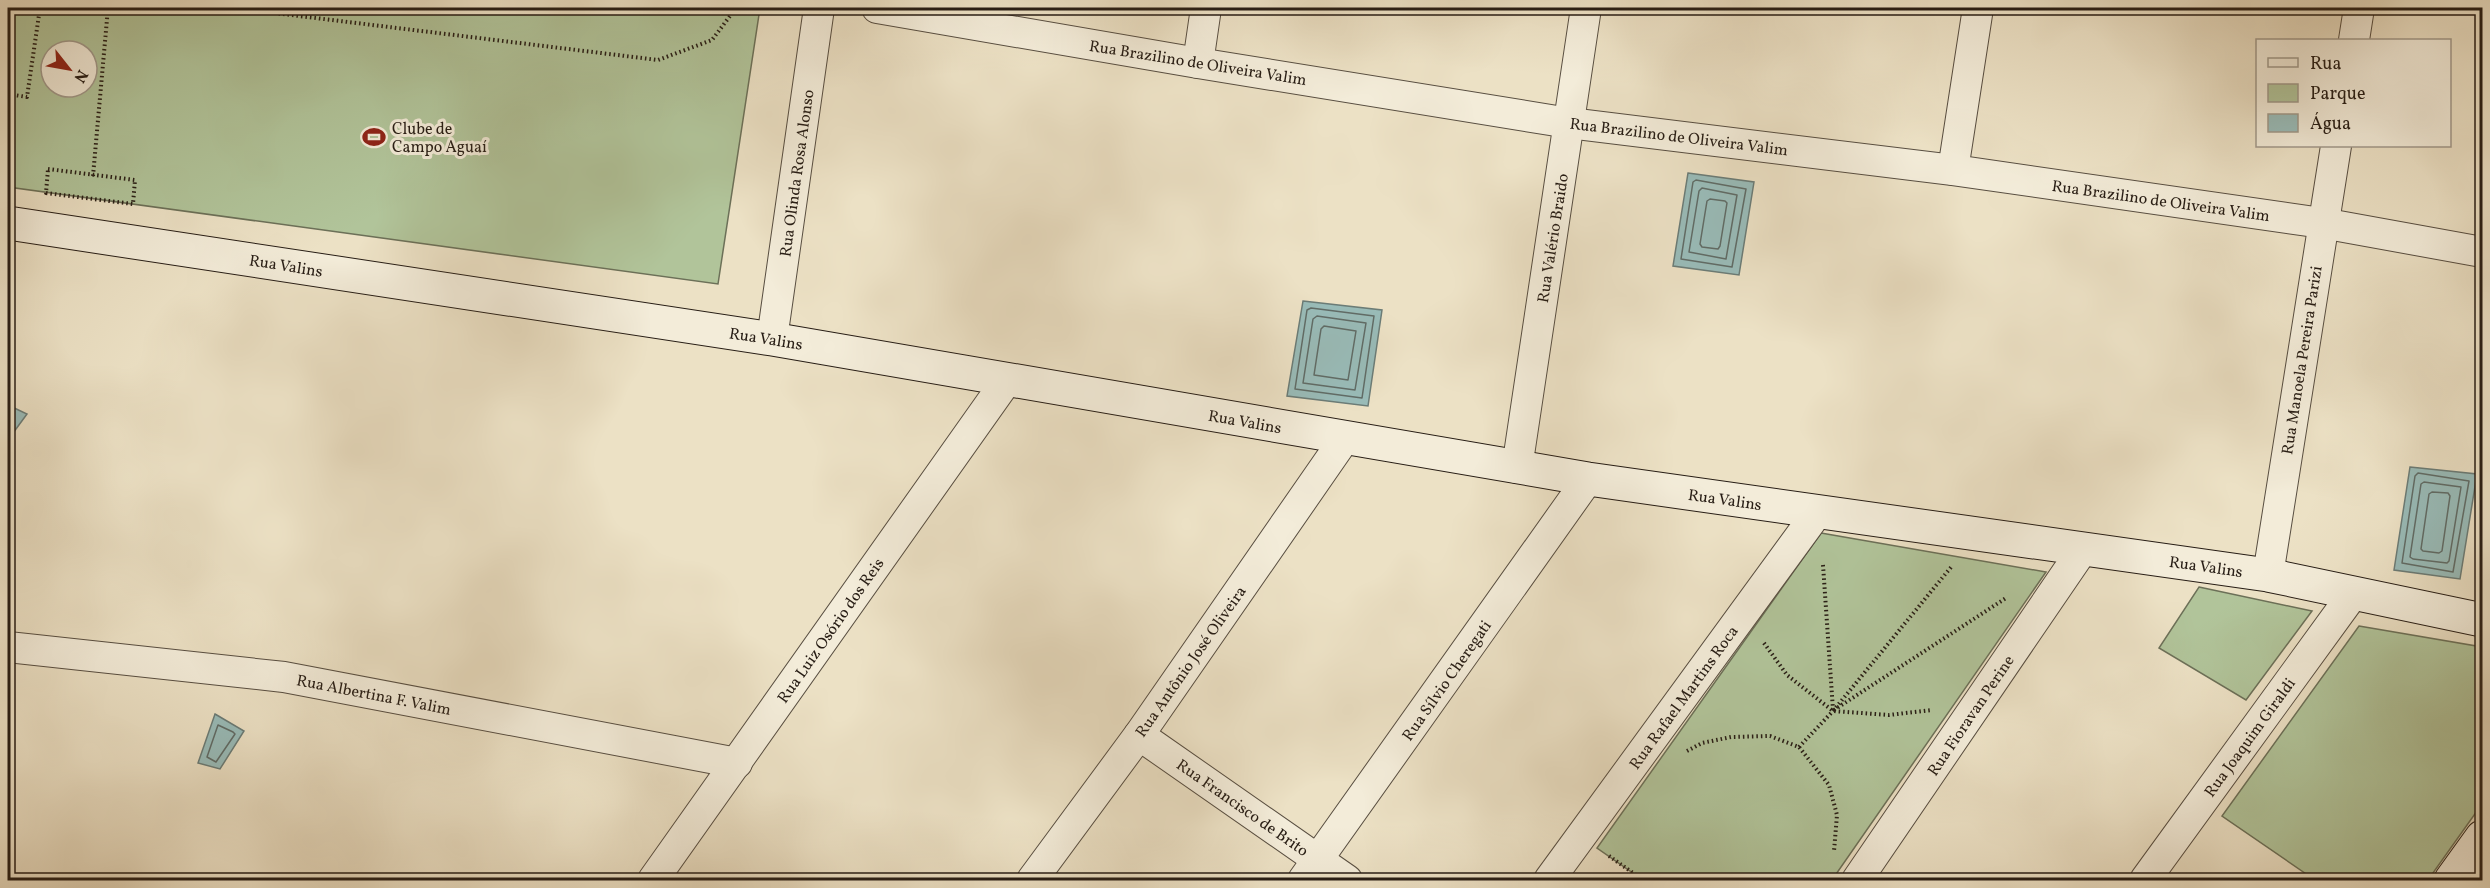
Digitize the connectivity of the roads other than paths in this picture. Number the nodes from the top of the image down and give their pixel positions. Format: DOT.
graph roads {
  1 [pos="819,8"];
  2 [pos="877,8"];
  3 [pos="1206,8"];
  4 [pos="1586,8"];
  5 [pos="1978,8"];
  6 [pos="2359,8"];
  7 [pos="2354,39"];
  8 [pos="1198,63"];
  9 [pos="1569,123"];
  10 [pos="2336,147"];
  11 [pos="1953,170"];
  12 [pos="8,223"];
  13 [pos="2322,223"];
  14 [pos="2482,252"];
  15 [pos="772,339"];
  16 [pos="1007,380"];
  17 [pos="1345,438"];
  18 [pos="1517,468"];
  19 [pos="1588,479"];
  20 [pos="1817,513"];
  21 [pos="2083,549"];
  22 [pos="2268,575"];
  23 [pos="2353,594"];
  24 [pos="2482,620"];
  25 [pos="8,647"];
  26 [pos="1139,735"];
  27 [pos="737,763"];
  28 [pos="2482,837"];
  29 [pos="1311,870"];
  30 [pos="653,880"];
  31 [pos="1032,880"];
  32 [pos="1347,880"];
  33 [pos="1549,880"];
  34 [pos="1857,880"];
  35 [pos="2145,880"];
  36 [pos="2451,880"];
  1 -- 15 [label="street, Rua Olinda Rosa Alonso"];
  2 -- 8 [label="street, Rua Brazilino de Oliveira Valim"];
  3 -- 8 [label="street"];
  4 -- 9 [label="street, Rua Valério Braido"];
  5 -- 11 [label="street"];
  6 -- 7 [label="street"];
  8 -- 9 [label="street, Rua Brazilino de Oliveira Valim"];
  9 -- 11 [label="street, Rua Brazilino de Oliveira Valim"];
  9 -- 18 [label="street, Rua Valério Braido"];
  10 -- 13 [label="street, Rua Manoela Pereira Parizi"];
  11 -- 13 [label="street, Rua Brazilino de Oliveira Valim"];
  12 -- 15 [label="street, Rua Valins"];
  13 -- 14 [label="street, Rua Brazilino de Oliveira Valim"];
  13 -- 22 [label="street, Rua Manoela Pereira Parizi"];
  15 -- 16 [label="street, Rua Valins"];
  16 -- 17 [label="street, Rua Valins"];
  16 -- 27 [label="street, Rua Luiz Osório dos Reis"];
  17 -- 18 [label="street, Rua Valins"];
  17 -- 26 [label="street, Rua Antônio José Oliveira"];
  18 -- 19 [label="street, Rua Valins"];
  19 -- 20 [label="street, Rua Valins"];
  19 -- 29 [label="street, Rua Sílvio Cheregati"];
  20 -- 21 [label="street, Rua Valins"];
  20 -- 33 [label="street, Rua Rafael Martins Roca"];
  21 -- 22 [label="street, Rua Valins"];
  21 -- 34 [label="street, Rua Fioravan Perine"];
  22 -- 23 [label="street, Rua Valins"];
  23 -- 24 [label="street, Rua Valins"];
  23 -- 35 [label="street, Rua Joaquim Giraldi"];
  25 -- 27 [label="street, Rua Albertina F. Valim"];
  26 -- 29 [label="street, Rua Francisco de Brito"];
  26 -- 31 [label="street, Rua Antônio José Oliveira"];
  27 -- 30 [label="street, Rua Luiz Osório dos Reis"];
  28 -- 36 [label="street"];
  29 -- 32 [label="street, Rua Francisco de Brito"];
}
